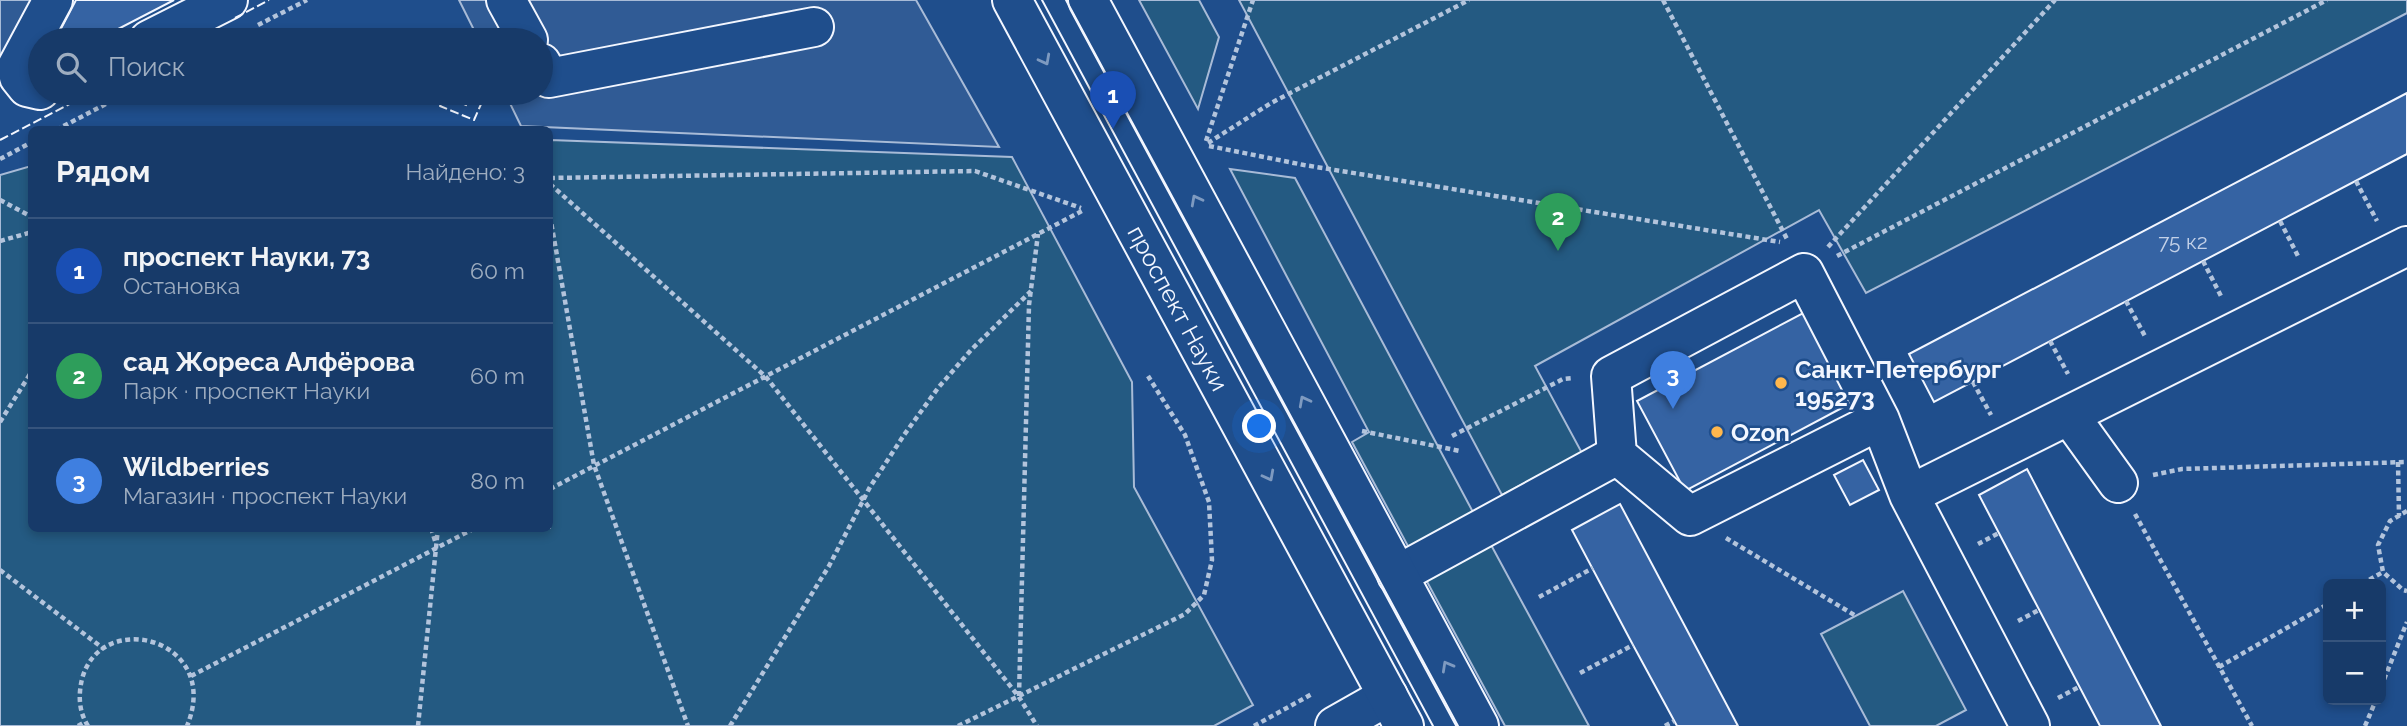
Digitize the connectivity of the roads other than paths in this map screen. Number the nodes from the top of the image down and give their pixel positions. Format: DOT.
graph roads {
  1 [pos="52,0"];
  2 [pos="506,0"];
  3 [pos="1012,0"];
  4 [pos="1088,0"];
  5 [pos="239,14"];
  6 [pos="814,27"];
  7 [pos="37,28"];
  8 [pos="191,28"];
  9 [pos="521,28"];
  10 [pos="28,46"];
  11 [pos="553,77"];
  12 [pos="28,88"];
  13 [pos="2407,246"];
  14 [pos="2069,415"];
  15 [pos="1880,420"];
  16 [pos="1617,455"];
  17 [pos="2118,483"];
  18 [pos="1909,495"];
  19 [pos="1397,575"];
  20 [pos="1396,711"];
  21 [pos="1335,726"];
  22 [pos="1479,726"];
  23 [pos="2030,726"];
  1 -- 7 [label="main road"];
  2 -- 9 [label="main road"];
  3 -- 20 [label="main road, проспект Науки, one-way"];
  19 -- 4 [label="main road, one-way"];
  5 -- 8 [label="main road"];
  6 -- 11 [label="main road"];
  10 -- 12 [label="main road"];
  13 -- 14 [label="main road"];
  14 -- 17 [label="main road"];
  14 -- 18 [label="main road"];
  15 -- 16 [label="main road"];
  15 -- 16 [label="main road"];
  15 -- 18 [label="main road"];
  16 -- 19 [label="main road"];
  18 -- 23 [label="main road"];
  22 -- 19 [label="main road, one-way"];
  20 -- 21 [label="main road"];
}
